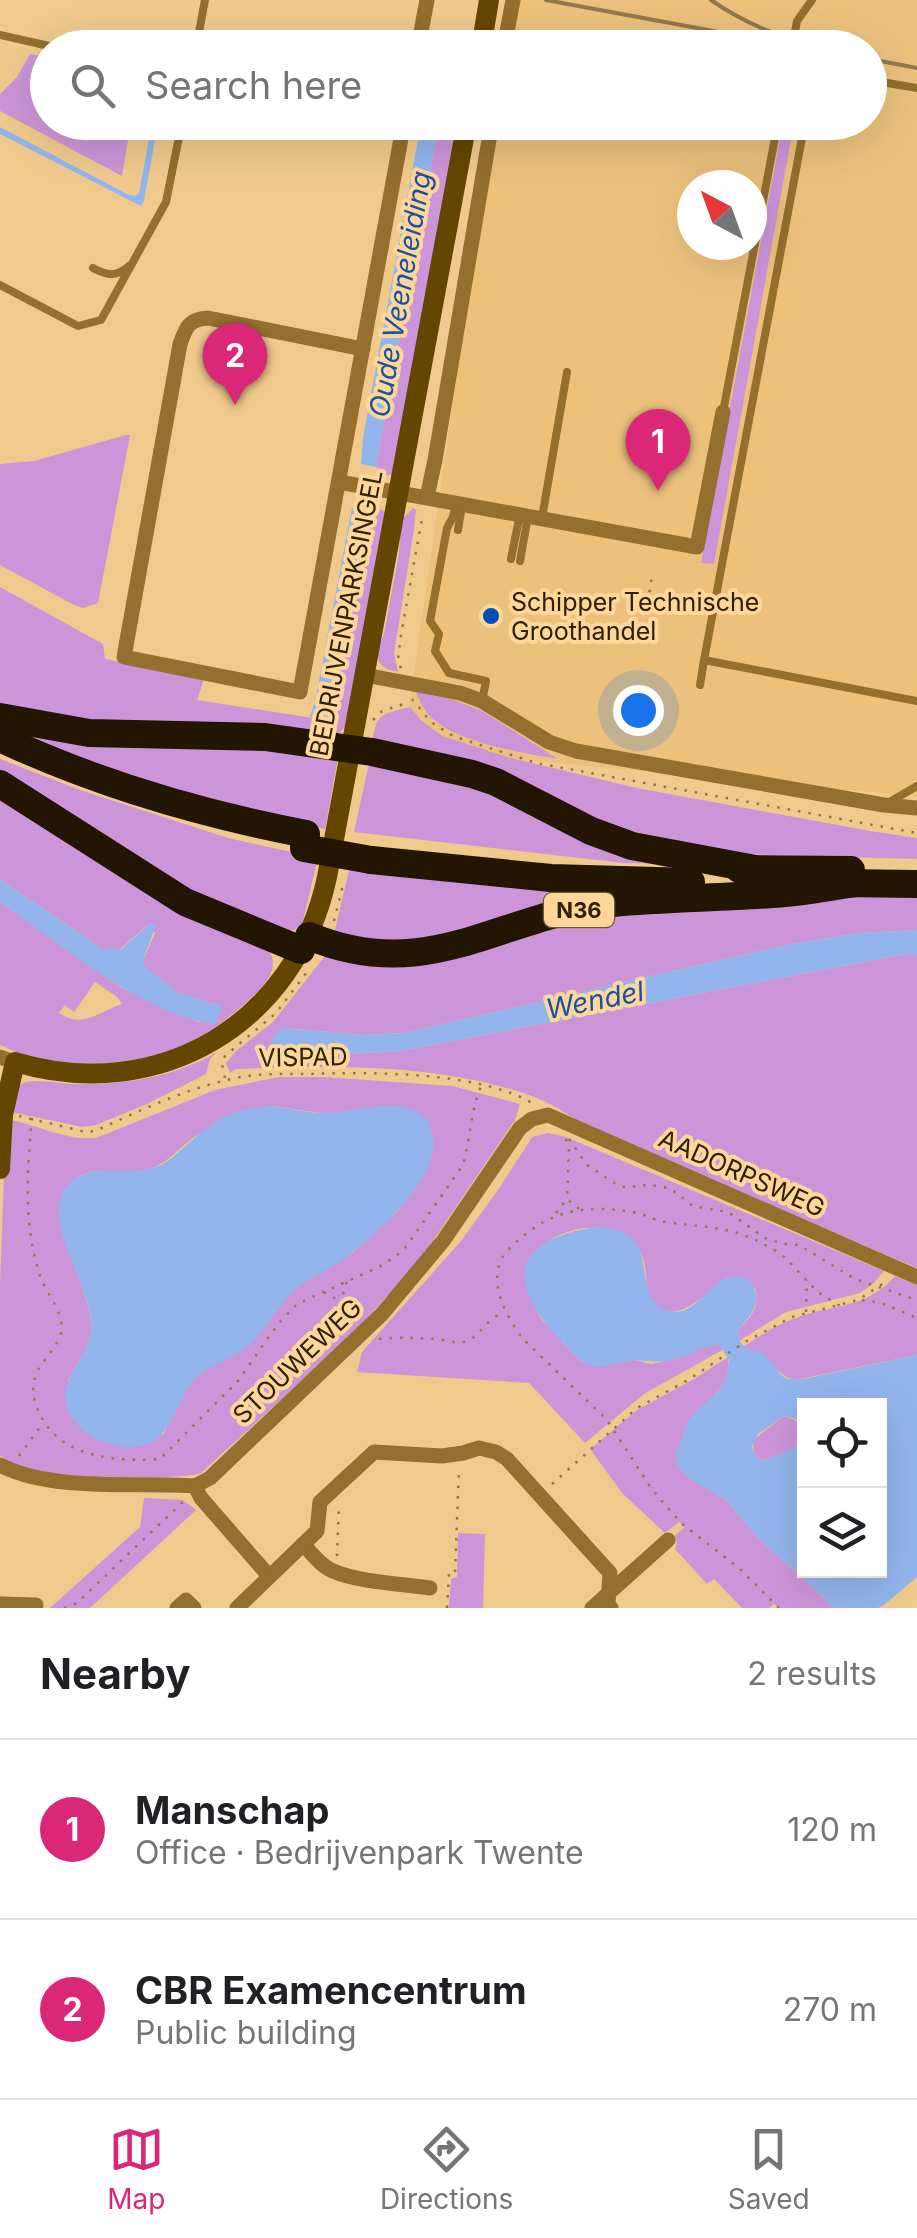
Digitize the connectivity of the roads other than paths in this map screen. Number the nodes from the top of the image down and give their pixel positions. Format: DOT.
graph roads {
  1 [pos="205,0"];
  2 [pos="427,0"];
  3 [pos="490,0"];
  4 [pos="512,0"];
  5 [pos="812,0"];
  6 [pos="199,30"];
  7 [pos="421,30"];
  8 [pos="484,30"];
  9 [pos="507,30"];
  10 [pos="795,30"];
  11 [pos="0,35"];
  12 [pos="30,42"];
  13 [pos="887,83"];
  14 [pos="917,88"];
  15 [pos="178,140"];
  16 [pos="401,140"];
  17 [pos="464,140"];
  18 [pos="489,140"];
  19 [pos="775,140"];
  20 [pos="802,140"];
  21 [pos="133,262"];
  22 [pos="94,268"];
  23 [pos="0,285"];
  24 [pos="363,349"];
  25 [pos="568,372"];
  26 [pos="723,412"];
  27 [pos="338,482"];
  28 [pos="399,492"];
  29 [pos="426,497"];
  30 [pos="459,503"];
  31 [pos="530,516"];
  32 [pos="458,530"];
  33 [pos="516,560"];
  34 [pos="704,660"];
  35 [pos="365,675"];
  36 [pos="700,685"];
  37 [pos="482,701"];
  38 [pos="917,701"];
  39 [pos="0,717"];
  40 [pos="0,738"];
  41 [pos="351,749"];
  42 [pos="0,752"];
  43 [pos="0,784"];
  44 [pos="917,786"];
  45 [pos="884,805"];
  46 [pos="914,806"];
  47 [pos="305,841"];
  48 [pos="372,853"];
  49 [pos="756,869"];
  50 [pos="917,870"];
  51 [pos="856,883"];
  52 [pos="917,884"];
  53 [pos="305,943"];
  54 [pos="7,1060"];
  55 [pos="1,1115"];
  56 [pos="548,1115"];
  57 [pos="0,1169"];
  58 [pos="917,1277"];
  59 [pos="5,1468"];
  60 [pos="195,1486"];
  61 [pos="668,1540"];
  62 [pos="303,1544"];
  63 [pos="269,1576"];
  64 [pos="430,1588"];
  65 [pos="611,1600"];
  66 [pos="0,1604"];
  67 [pos="36,1605"];
  68 [pos="178,1608"];
  69 [pos="194,1608"];
  70 [pos="237,1608"];
  71 [pos="592,1608"];
  1 -- 6 [label="lane"];
  2 -- 7 [label="street"];
  3 -- 8 [label="street"];
  4 -- 9 [label="street"];
  5 -- 10 [label="lane"];
  11 -- 12 [label="lane"];
  13 -- 14 [label="lane"];
  15 -- 21 [label="lane"];
  16 -- 24 [label="street"];
  17 -- 28 [label="street, BEDRIJVENPARKSINGEL"];
  18 -- 29 [label="street"];
  19 -- 26 [label="lane"];
  20 -- 34 [label="lane"];
  21 -- 22 [label="lane"];
  21 -- 23 [label="lane"];
  24 -- 27 [label="street"];
  24 -- 27 [label="street"];
  25 -- 31 [label="lane"];
  26 -- 31 [label="street"];
  27 -- 28 [label="street"];
  28 -- 29 [label="street"];
  28 -- 35 [label="street, BEDRIJVENPARKSINGEL"];
  29 -- 30 [label="street"];
  30 -- 31 [label="street"];
  30 -- 32 [label="lane"];
  30 -- 37 [label="lane"];
  31 -- 33 [label="lane"];
  34 -- 36 [label="lane"];
  34 -- 38 [label="lane"];
  35 -- 37 [label="street"];
  35 -- 41 [label="street, BEDRIJVENPARKSINGEL"];
  37 -- 45 [label="street"];
  39 -- 41 [label="highway, N36"];
  40 -- 47 [label="highway, N36"];
  41 -- 49 [label="highway, N36"];
  41 -- 53 [label="street, BEDRIJVENPARKSINGEL"];
  42 -- 47 [label="highway, N36"];
  43 -- 53 [label="highway, N36"];
  44 -- 45 [label="lane"];
  45 -- 46 [label="street"];
  47 -- 48 [label="highway, N36, bridge"];
  48 -- 49 [label="highway, N36"];
  48 -- 51 [label="highway, N36"];
  49 -- 50 [label="highway, N36"];
  51 -- 52 [label="highway, N36"];
  51 -- 53 [label="highway, N36"];
  53 -- 54 [label="street, BEDRIJVENPARKSINGEL"];
  54 -- 55 [label="street"];
  55 -- 57 [label="street"];
  56 -- 58 [label="street, AADORPSWEG"];
  56 -- 60 [label="street, STOUWEWEG"];
  59 -- 60 [label="street"];
  60 -- 63 [label="street"];
  61 -- 65 [label="street"];
  62 -- 63 [label="street"];
  62 -- 64 [label="street"];
  62 -- 65 [label="street"];
  63 -- 70 [label="street"];
  65 -- 71 [label="street"];
  66 -- 67 [label="street"];
  68 -- 69 [label="street"];
}
